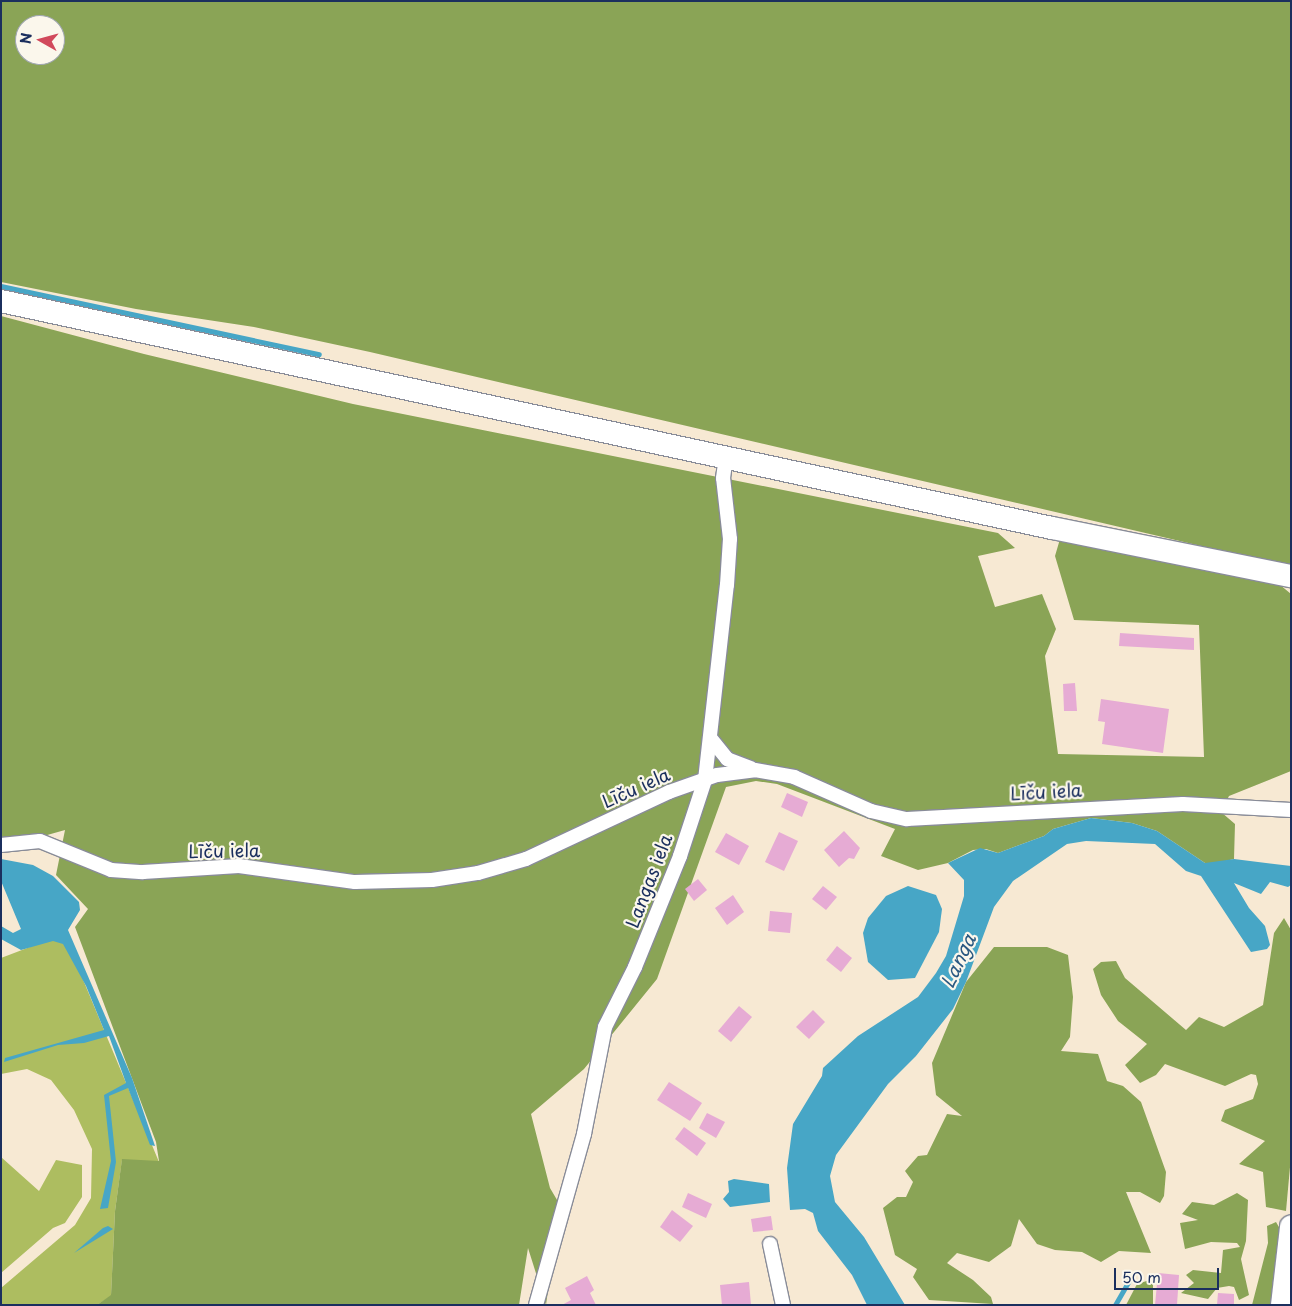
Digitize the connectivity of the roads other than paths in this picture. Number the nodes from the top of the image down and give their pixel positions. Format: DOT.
graph roads {
  1 [pos="1,301"];
  2 [pos="726,457"];
  3 [pos="1287,577"];
  4 [pos="711,739"];
  5 [pos="755,770"];
  6 [pos="705,780"];
  7 [pos="1291,810"];
  8 [pos="1,845"];
  9 [pos="1291,1227"];
  10 [pos="770,1244"];
  11 [pos="536,1305"];
  12 [pos="783,1305"];
  13 [pos="1282,1305"];
  1 -- 2 [label="main road"];
  2 -- 3 [label="main road"];
  2 -- 4 [label="street, Langas iela"];
  4 -- 5 [label="street"];
  4 -- 6 [label="street, Langas iela"];
  5 -- 6 [label="street, Līču iela"];
  5 -- 7 [label="street, Līču iela"];
  6 -- 8 [label="street, Līču iela"];
  6 -- 11 [label="street, Langas iela"];
  9 -- 13 [label="main road"];
  10 -- 12 [label="street"];
}
